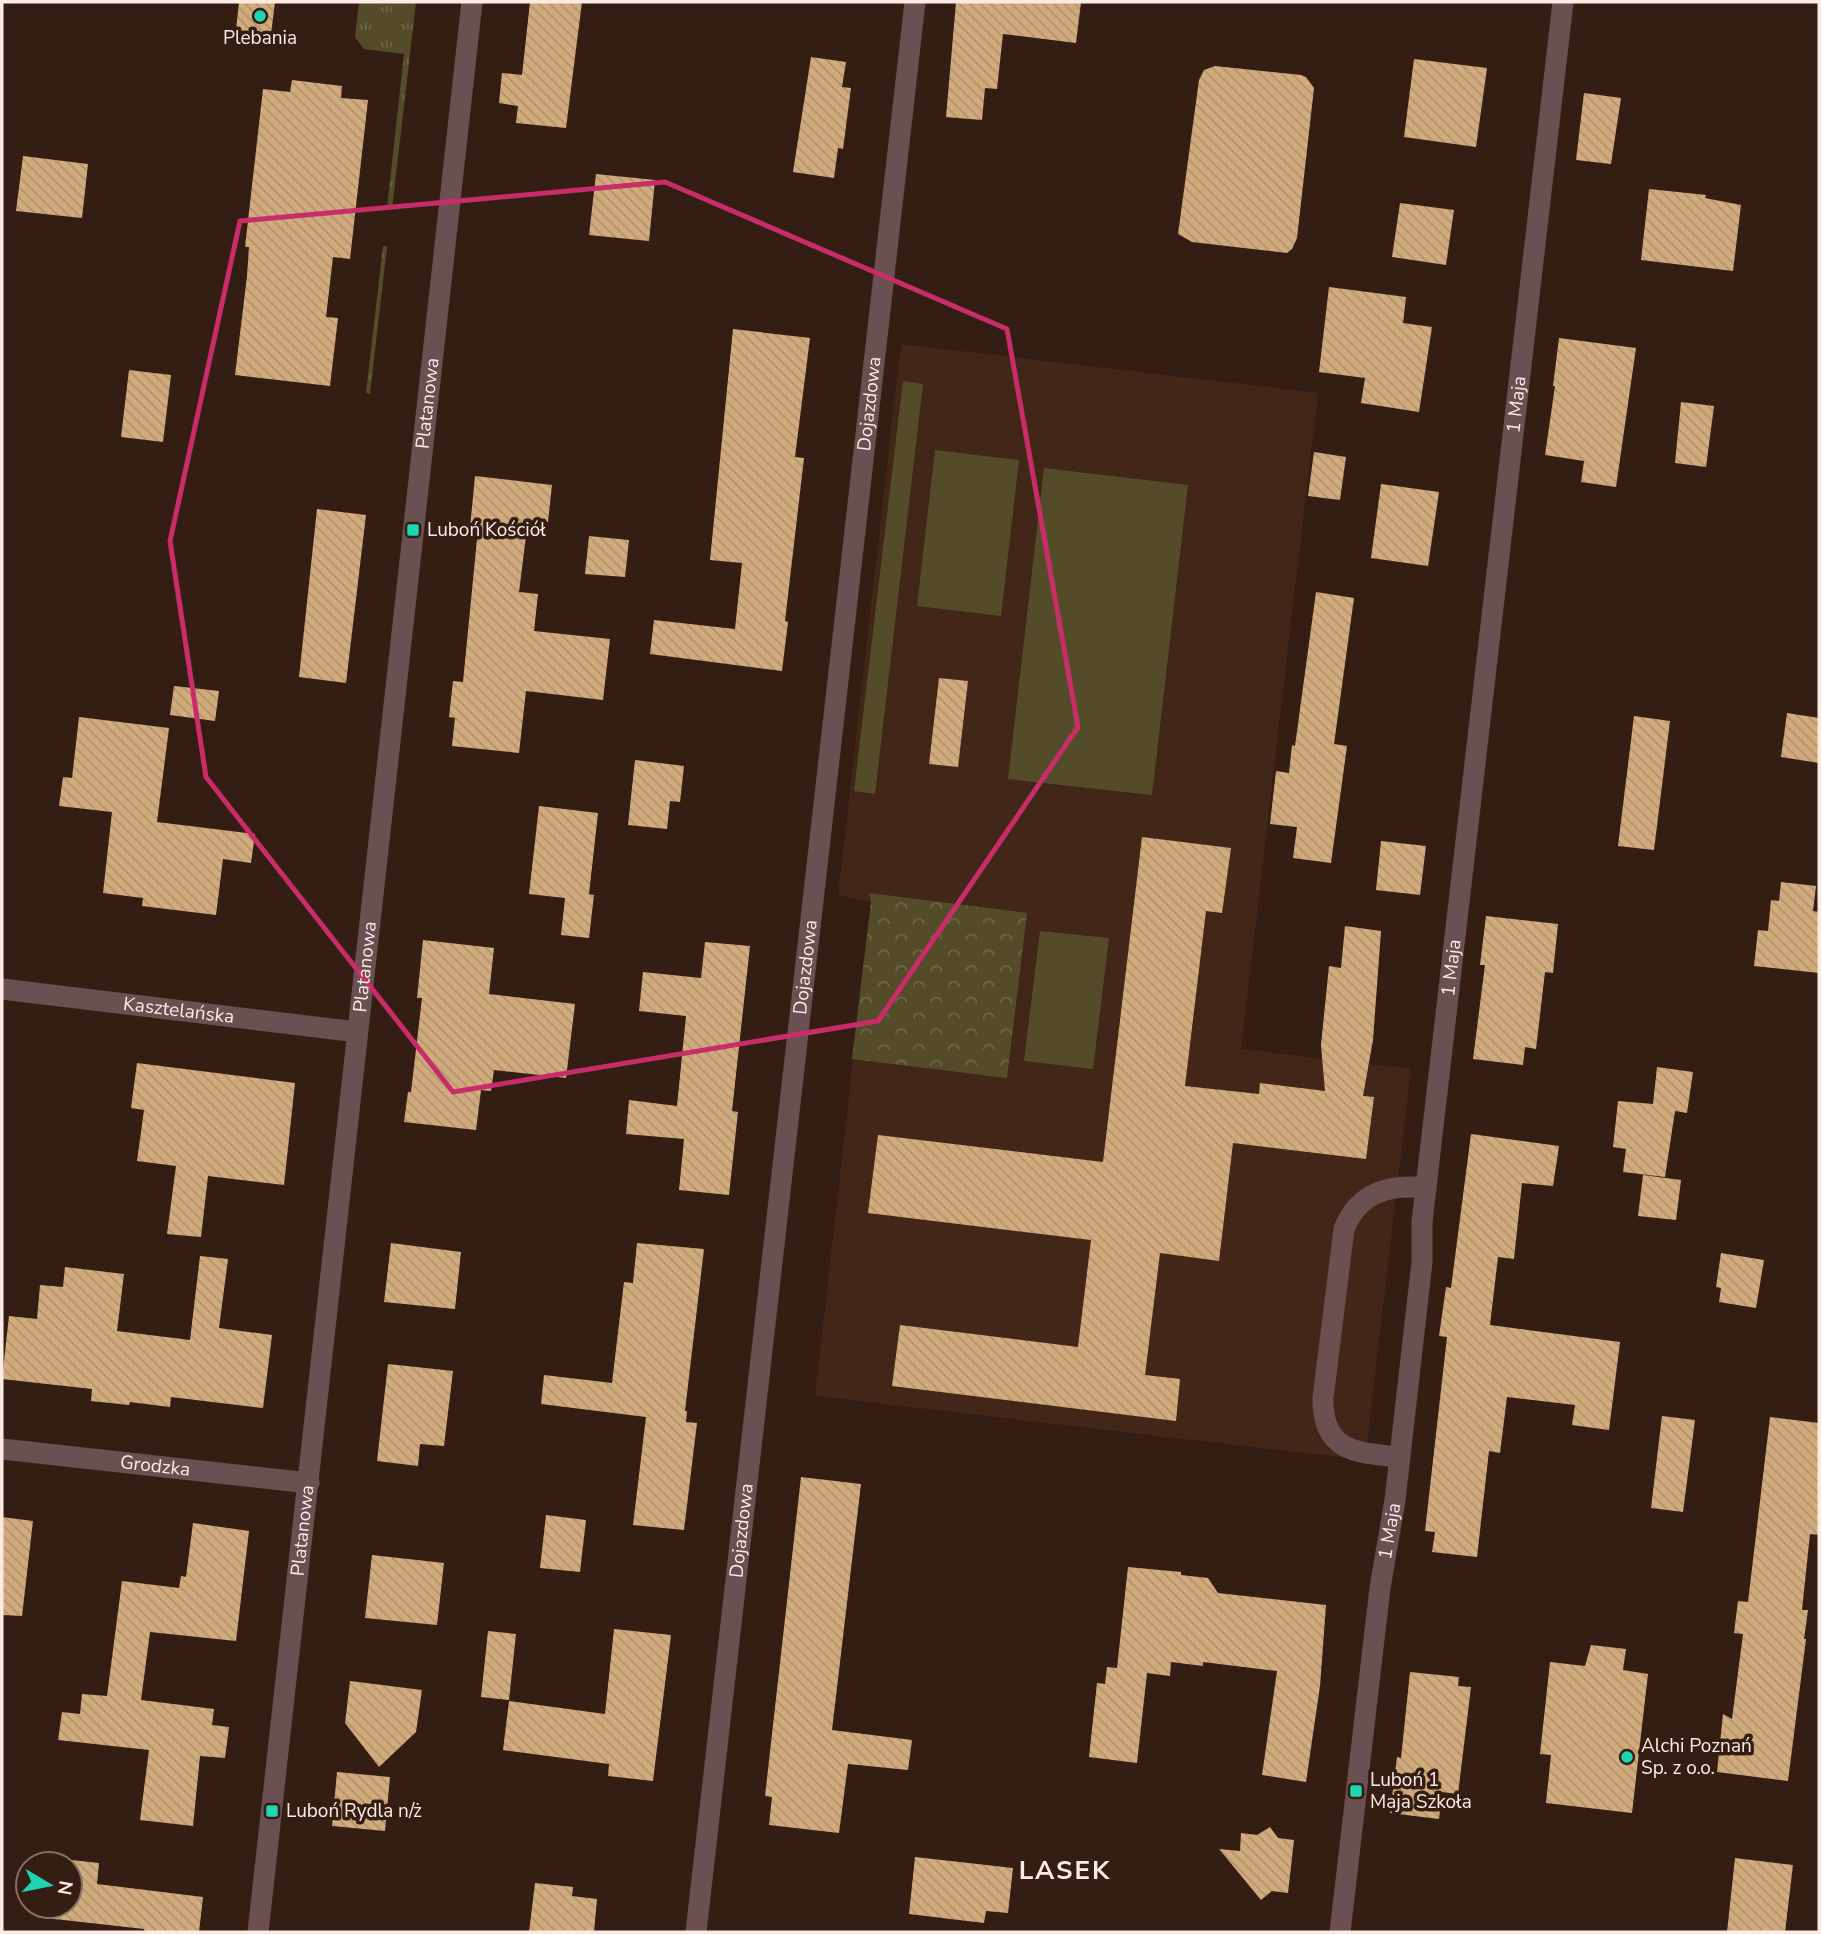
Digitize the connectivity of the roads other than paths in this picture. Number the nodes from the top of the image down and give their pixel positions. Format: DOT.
graph roads {
  1 [pos="472,2"];
  2 [pos="915,2"];
  3 [pos="1563,2"];
  4 [pos="2,989"];
  5 [pos="357,1032"];
  6 [pos="1426,1188"];
  7 [pos="2,1448"];
  8 [pos="1400,1457"];
  9 [pos="309,1483"];
  10 [pos="258,1932"];
  11 [pos="696,1932"];
  12 [pos="1340,1932"];
  1 -- 5 [label="street, Platanowa"];
  2 -- 11 [label="street, Dojazdowa"];
  3 -- 6 [label="street, 1 Maja"];
  4 -- 5 [label="street, Kasztelańska"];
  5 -- 9 [label="street, Platanowa"];
  6 -- 8 [label="street, 1 Maja"];
  6 -- 8 [label="street"];
  7 -- 9 [label="street, Grodzka"];
  8 -- 12 [label="street, 1 Maja"];
  9 -- 10 [label="street, Platanowa"];
}
